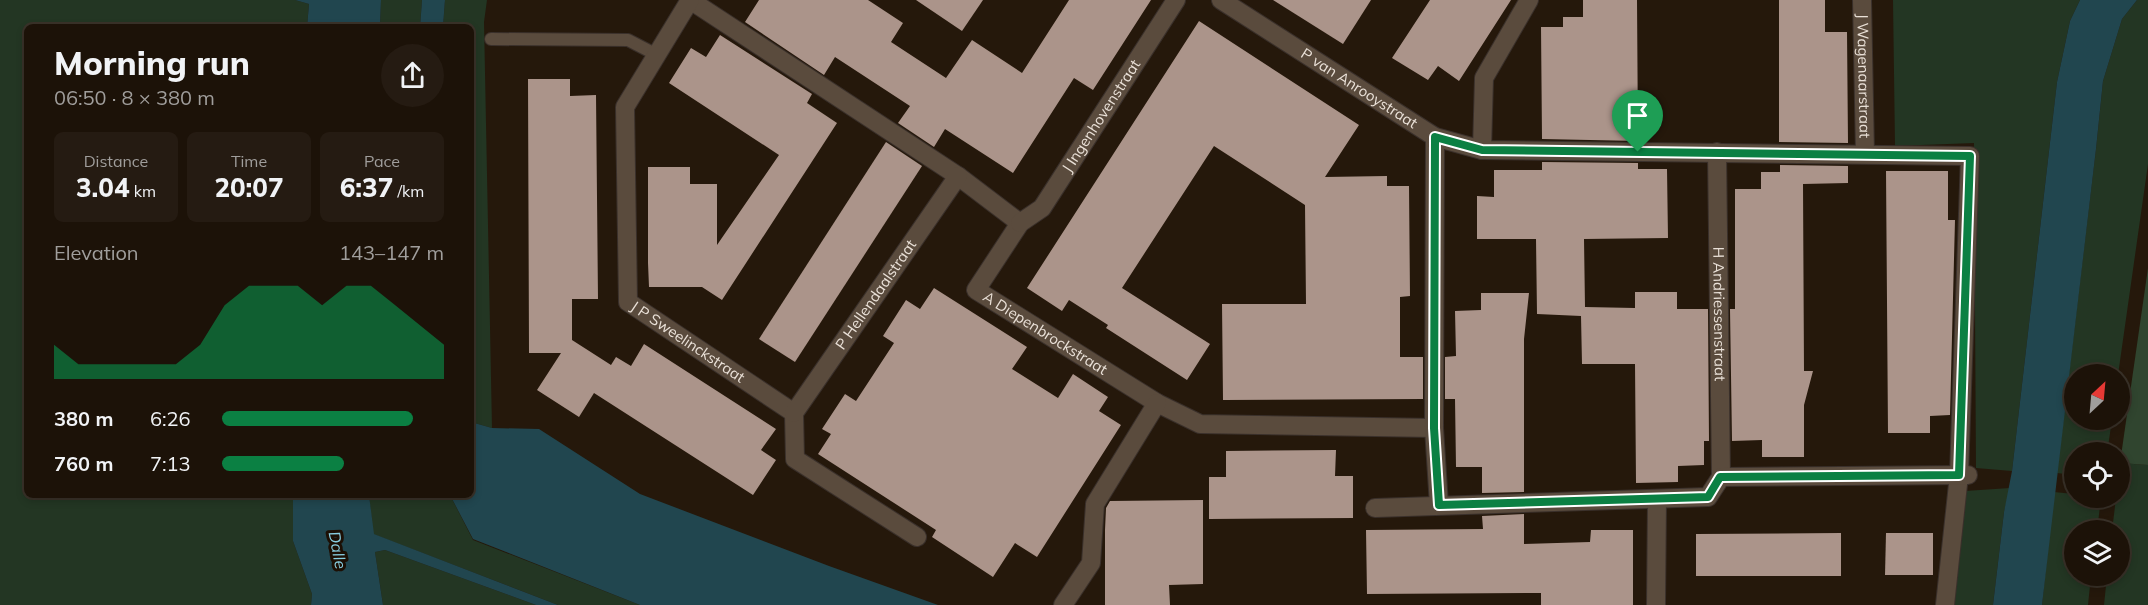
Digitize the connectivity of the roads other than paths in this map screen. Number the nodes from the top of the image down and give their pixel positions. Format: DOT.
graph roads {
  1 [pos="690,0"];
  2 [pos="1176,0"];
  3 [pos="1221,0"];
  4 [pos="1529,0"];
  5 [pos="1862,0"];
  6 [pos="491,39"];
  7 [pos="657,55"];
  8 [pos="1435,137"];
  9 [pos="1482,150"];
  10 [pos="1717,152"];
  11 [pos="1865,154"];
  12 [pos="958,176"];
  13 [pos="1020,222"];
  14 [pos="1157,403"];
  15 [pos="794,413"];
  16 [pos="1434,428"];
  17 [pos="1963,475"];
  18 [pos="1720,477"];
  19 [pos="1657,499"];
  20 [pos="1439,505"];
  21 [pos="1375,508"];
  22 [pos="917,537"];
  23 [pos="1063,605"];
  24 [pos="1656,605"];
  25 [pos="1945,605"];
  1 -- 7 [label="street, J P Sweelinckstraat"];
  1 -- 12 [label="street"];
  2 -- 13 [label="street, J Ingenhovenstraat"];
  3 -- 8 [label="street, P van Anrooystraat"];
  4 -- 9 [label="street"];
  5 -- 11 [label="street, J Wagenaarstraat"];
  6 -- 7 [label="lane"];
  7 -- 15 [label="street, J P Sweelinckstraat"];
  8 -- 9 [label="street, P van Anrooystraat"];
  8 -- 16 [label="street"];
  9 -- 10 [label="street, P van Anrooystraat"];
  10 -- 11 [label="street, P van Anrooystraat"];
  10 -- 18 [label="street, H Andriessenstraat"];
  11 -- 17 [label="street, P van Anrooystraat"];
  12 -- 13 [label="street"];
  12 -- 15 [label="street, P Hellendaalstraat"];
  13 -- 14 [label="street, A Diepenbrockstraat"];
  14 -- 16 [label="street, A Diepenbrockstraat"];
  14 -- 23 [label="street"];
  15 -- 22 [label="street"];
  16 -- 20 [label="street"];
  17 -- 18 [label="street"];
  17 -- 25 [label="street"];
  18 -- 19 [label="street"];
  19 -- 20 [label="street"];
  19 -- 24 [label="street"];
  20 -- 21 [label="street"];
}
